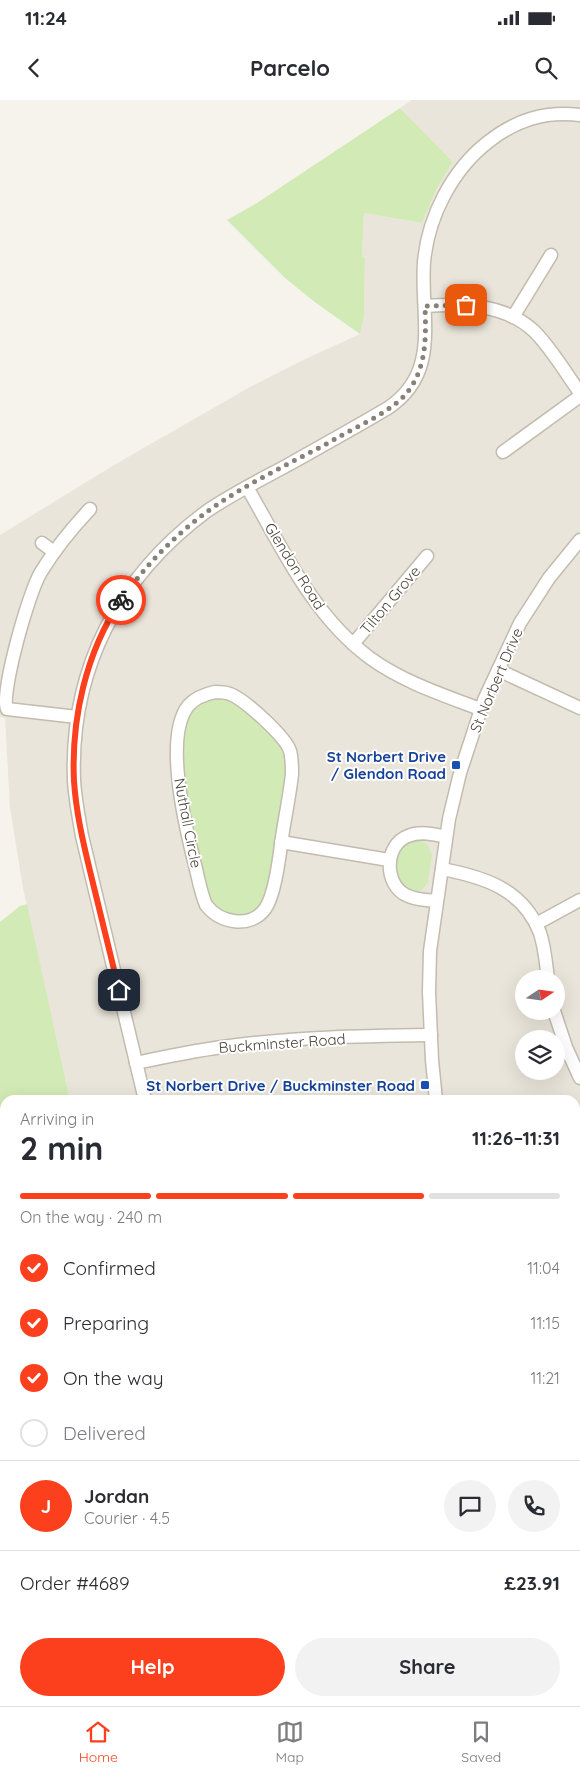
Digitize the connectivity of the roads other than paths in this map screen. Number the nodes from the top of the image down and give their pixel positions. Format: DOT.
graph roads {
  1 [pos="580,116"];
  2 [pos="551,255"];
  3 [pos="425,306"];
  4 [pos="513,317"];
  5 [pos="580,394"];
  6 [pos="504,452"];
  7 [pos="248,487"];
  8 [pos="90,509"];
  9 [pos="580,540"];
  10 [pos="42,543"];
  11 [pos="54,552"];
  12 [pos="427,556"];
  13 [pos="353,644"];
  14 [pos="498,670"];
  15 [pos="580,708"];
  16 [pos="480,709"];
  17 [pos="78,717"];
  18 [pos="446,836"];
  19 [pos="281,842"];
  20 [pos="389,860"];
  21 [pos="442,869"];
  22 [pos="580,900"];
  23 [pos="436,901"];
  24 [pos="536,924"];
  25 [pos="547,970"];
  26 [pos="557,1020"];
  27 [pos="431,1035"];
  28 [pos="136,1063"];
  29 [pos="580,1078"];
  30 [pos="143,1095"];
  31 [pos="436,1095"];
  1 -- 3 [label="street"];
  2 -- 4 [label="street"];
  3 -- 4 [label="street"];
  3 -- 7 [label="street"];
  4 -- 5 [label="street"];
  5 -- 6 [label="street"];
  7 -- 13 [label="street, Glendon Road"];
  7 -- 17 [label="street"];
  8 -- 11 [label="street"];
  9 -- 14 [label="street, St Norbert Drive"];
  10 -- 11 [label="street"];
  11 -- 17 [label="street"];
  12 -- 13 [label="street, Tilton Grove"];
  13 -- 16 [label="street, Glendon Road"];
  14 -- 15 [label="street"];
  14 -- 16 [label="street, St Norbert Drive"];
  16 -- 18 [label="street, St Norbert Drive"];
  17 -- 28 [label="street"];
  18 -- 20 [label="street"];
  18 -- 21 [label="street, St Norbert Drive"];
  19 -- 19 [label="street, Nuthall Circle"];
  19 -- 20 [label="street"];
  20 -- 23 [label="street"];
  21 -- 23 [label="street, St Norbert Drive"];
  21 -- 24 [label="street"];
  22 -- 24 [label="street"];
  23 -- 27 [label="street, St Norbert Drive"];
  24 -- 25 [label="street"];
  26 -- 29 [label="street"];
  27 -- 28 [label="street, Buckminster Road"];
  27 -- 31 [label="street, St Norbert Drive"];
  28 -- 30 [label="street"];
}
